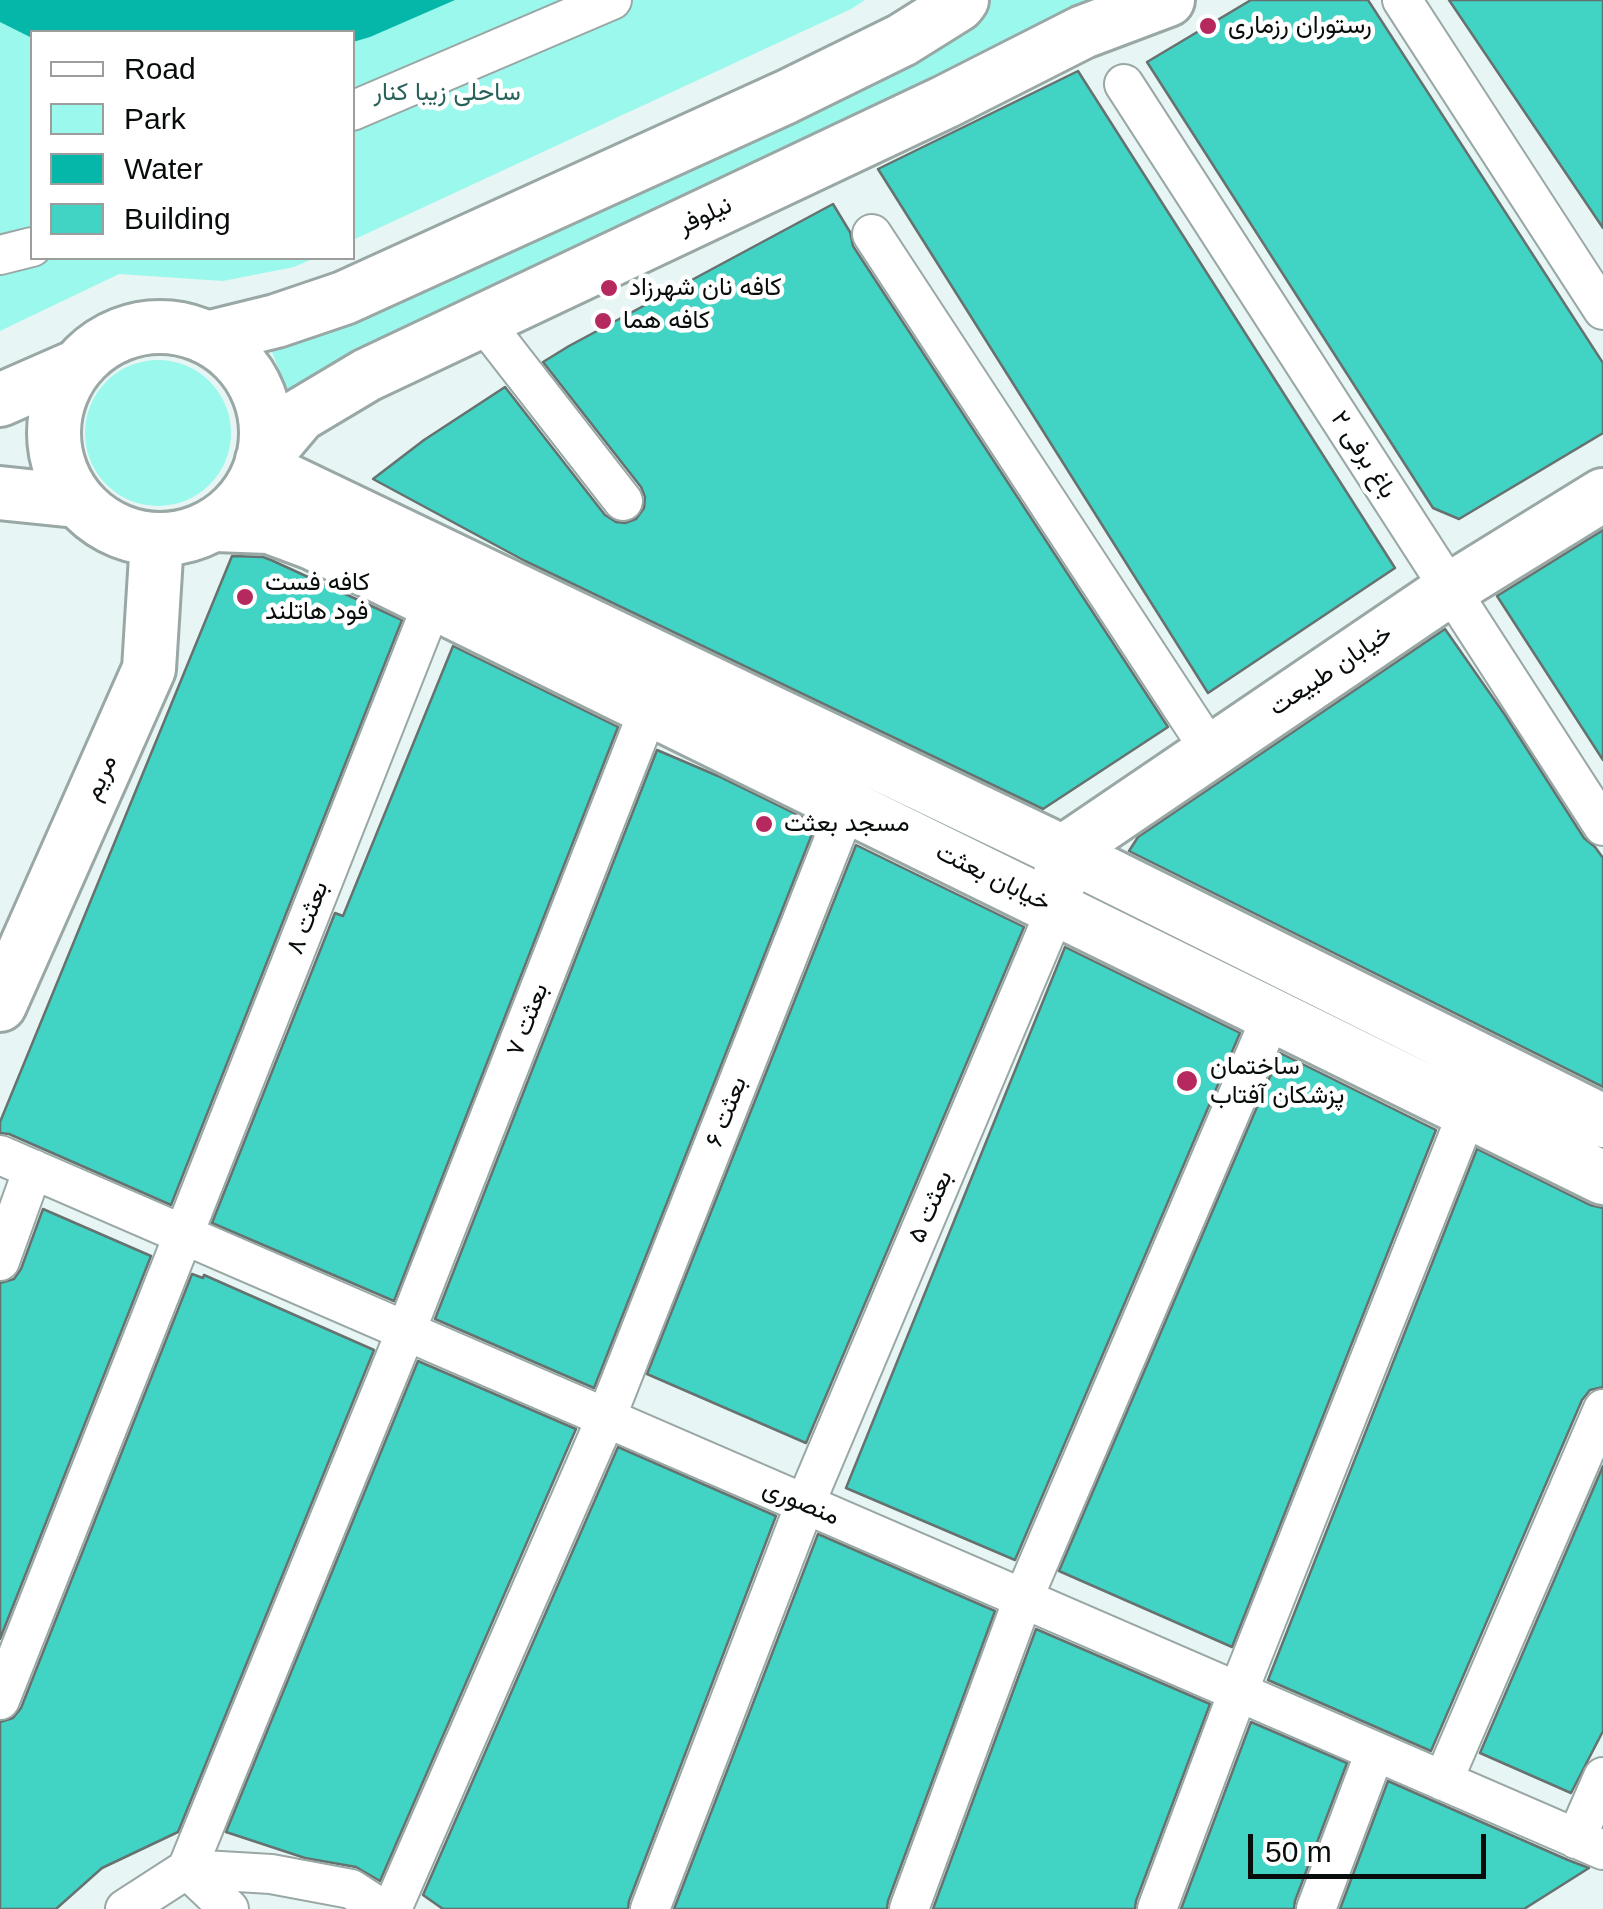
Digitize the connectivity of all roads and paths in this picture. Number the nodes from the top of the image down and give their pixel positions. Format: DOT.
graph roads {
  1 [pos="612,0"];
  2 [pos="962,0"];
  3 [pos="1148,0"];
  4 [pos="1158,0"];
  5 [pos="1168,0"];
  6 [pos="1402,0"];
  7 [pos="1124,84"];
  8 [pos="355,110"];
  9 [pos="872,234"];
  10 [pos="30,247"];
  11 [pos="0,255"];
  12 [pos="1603,310"];
  13 [pos="482,320"];
  14 [pos="207,338"];
  15 [pos="75,366"];
  16 [pos="0,400"];
  17 [pos="262,464"];
  18 [pos="0,493"];
  19 [pos="1603,495"];
  20 [pos="76,500"];
  21 [pos="623,502"];
  22 [pos="215,525"];
  23 [pos="157,540"];
  24 [pos="1449,590"];
  25 [pos="432,602"];
  26 [pos="650,709"];
  27 [pos="1212,752"];
  28 [pos="847,806"];
  29 [pos="1603,826"];
  30 [pos="1063,852"];
  31 [pos="1056,909"];
  32 [pos="0,1005"];
  33 [pos="1272,1015"];
  34 [pos="1468,1111"];
  35 [pos="1603,1121"];
  36 [pos="16,1162"];
  37 [pos="1603,1178"];
  38 [pos="184,1234"];
  39 [pos="0,1260"];
  40 [pos="406,1331"];
  41 [pos="1603,1409"];
  42 [pos="606,1418"];
  43 [pos="806,1504"];
  44 [pos="1023,1599"];
  45 [pos="1238,1692"];
  46 [pos="0,1700"];
  47 [pos="1375,1752"];
  48 [pos="1603,1777"];
  49 [pos="1443,1781"];
  50 [pos="1590,1845"];
  51 [pos="187,1870"];
  52 [pos="124,1909"];
  53 [pos="228,1909"];
  54 [pos="382,1909"];
  55 [pos="392,1909"];
  56 [pos="650,1909"];
  57 [pos="909,1909"];
  58 [pos="1158,1909"];
  59 [pos="1316,1909"];
  1 -- 8 [label="street"];
  2 -- 14 [label="street"];
  3 -- 4 [label="street"];
  5 -- 13 [label="street, نیلوفر"];
  6 -- 12 [label="street"];
  7 -- 24 [label="street, باغ برفی ۲"];
  9 -- 27 [label="street"];
  10 -- 11 [label="street"];
  13 -- 17 [label="street, نیلوفر"];
  13 -- 21 [label="street"];
  14 -- 15 [label="street"];
  14 -- 17 [label="street"];
  15 -- 16 [label="street"];
  15 -- 20 [label="street"];
  17 -- 22 [label="street"];
  17 -- 30 [label="street"];
  18 -- 20 [label="street"];
  19 -- 24 [label="street, خیابان طبیعت"];
  20 -- 23 [label="street"];
  22 -- 23 [label="street"];
  22 -- 25 [label="street, خیابان بعثت"];
  23 -- 32 [label="street, مریم"];
  24 -- 27 [label="street, خیابان طبیعت"];
  24 -- 29 [label="street, باغ برفی ۲"];
  25 -- 26 [label="street, خیابان بعثت"];
  25 -- 38 [label="street, بعثت ۸"];
  26 -- 28 [label="street, خیابان بعثت"];
  26 -- 40 [label="street, بعثت ۷"];
  27 -- 30 [label="street, خیابان طبیعت"];
  28 -- 31 [label="street, خیابان بعثت"];
  28 -- 42 [label="street, بعثت ۶"];
  30 -- 31 [label="street"];
  30 -- 35 [label="street"];
  31 -- 33 [label="street, خیابان بعثت"];
  31 -- 43 [label="street, بعثت ۵"];
  33 -- 34 [label="street, خیابان بعثت"];
  33 -- 44 [label="street"];
  34 -- 37 [label="street, خیابان بعثت"];
  34 -- 45 [label="street"];
  36 -- 38 [label="street, منصوری"];
  36 -- 39 [label="street"];
  38 -- 40 [label="street, منصوری"];
  38 -- 46 [label="street, بعثت ۸"];
  40 -- 42 [label="street, منصوری"];
  40 -- 51 [label="street, بعثت ۷"];
  41 -- 49 [label="street"];
  42 -- 43 [label="street, منصوری"];
  42 -- 55 [label="street, بعثت ۶"];
  43 -- 44 [label="street, منصوری"];
  43 -- 56 [label="street, بعثت ۵"];
  44 -- 45 [label="street, منصوری"];
  44 -- 57 [label="street"];
  45 -- 47 [label="street, منصوری"];
  45 -- 58 [label="street"];
  47 -- 49 [label="street, منصوری"];
  47 -- 59 [label="street"];
  48 -- 50 [label="street"];
  49 -- 50 [label="street, منصوری"];
  51 -- 52 [label="street"];
  51 -- 53 [label="street"];
  51 -- 54 [label="street"];
}
